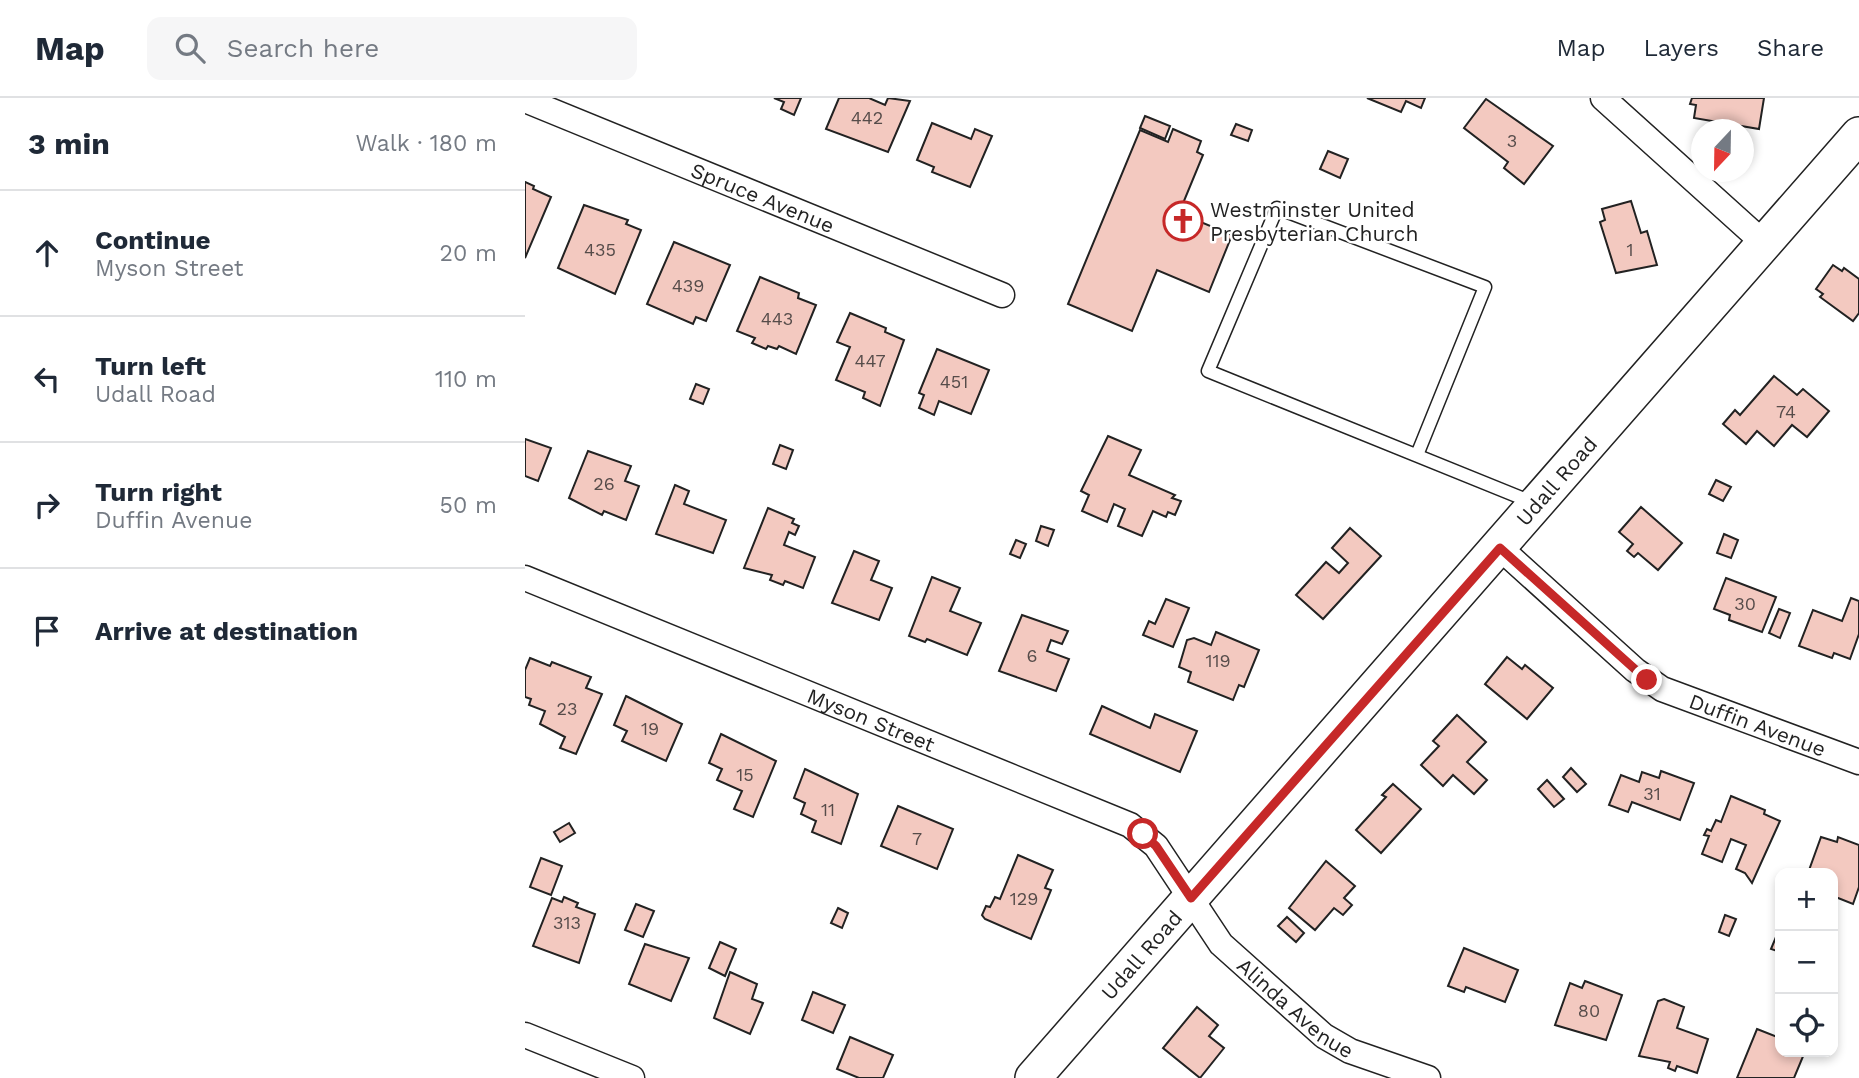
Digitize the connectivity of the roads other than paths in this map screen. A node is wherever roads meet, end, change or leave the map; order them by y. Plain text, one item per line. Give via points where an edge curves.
1 (1603, 98) edge
2 (525, 100) edge
3 (562, 106) edge
4 (1856, 145) edge
5 (1766, 245) junction
6 (1002, 295) dead end
7 (1417, 455) junction
8 (1538, 505) junction
9 (1500, 548) junction
10 (525, 578) edge
11 (1859, 762) edge
12 (1191, 898) junction
13 (525, 1035) edge
14 (632, 1078) edge
15 (1033, 1078) edge
16 (1428, 1078) edge

1 - 5 street
2 - 3 street, Spruce Avenue
3 - 6 street, Spruce Avenue
4 - 5 main road, Udall Road
5 - 8 main road, Udall Road
7 - 7 lane via 1208,371 1276,208 1485,287
7 - 8 lane
8 - 9 main road, Udall Road
9 - 11 street, Duffin Avenue via 1662,689
9 - 12 main road, Udall Road
10 - 12 street, Myson Street via 1115,818 1156,846
12 - 15 main road, Udall Road
12 - 16 street, Alinda Avenue via 1221,944 1324,1035 1350,1051
13 - 14 street

